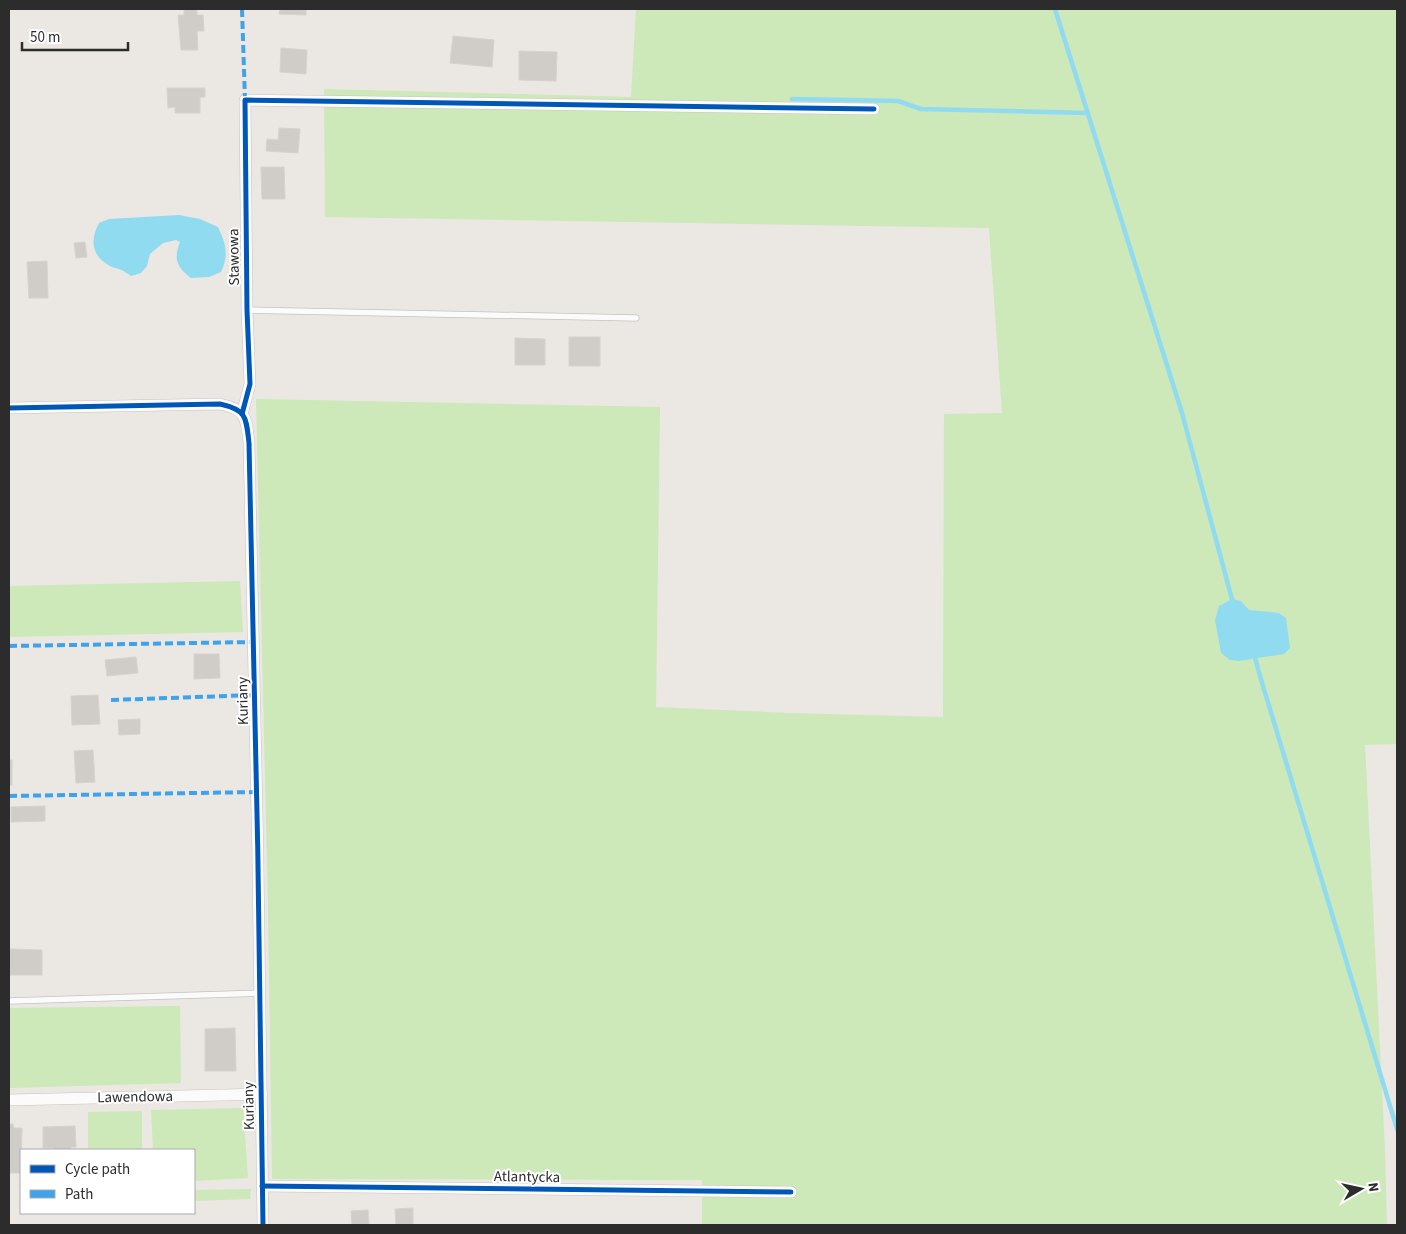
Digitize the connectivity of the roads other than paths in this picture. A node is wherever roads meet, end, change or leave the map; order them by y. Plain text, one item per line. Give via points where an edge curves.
1 (874, 109) dead end
2 (247, 310) junction
3 (636, 318) dead end
4 (9, 408) edge
5 (242, 414) junction
6 (261, 993) junction
7 (9, 1001) edge
8 (262, 1094) junction
9 (9, 1100) edge
10 (262, 1186) junction
11 (791, 1192) dead end
12 (263, 1225) edge

1 - 2 street, Stawowa via 244,100
2 - 3 lane
2 - 5 street, Stawowa via 250,384
4 - 5 street via 220,404
5 - 6 street, Kuriany via 249,443
6 - 7 lane
6 - 8 street, Kuriany
8 - 9 street, Lawendowa
8 - 10 street, Kuriany
10 - 11 street, Atlantycka
10 - 12 street, Kuriany

